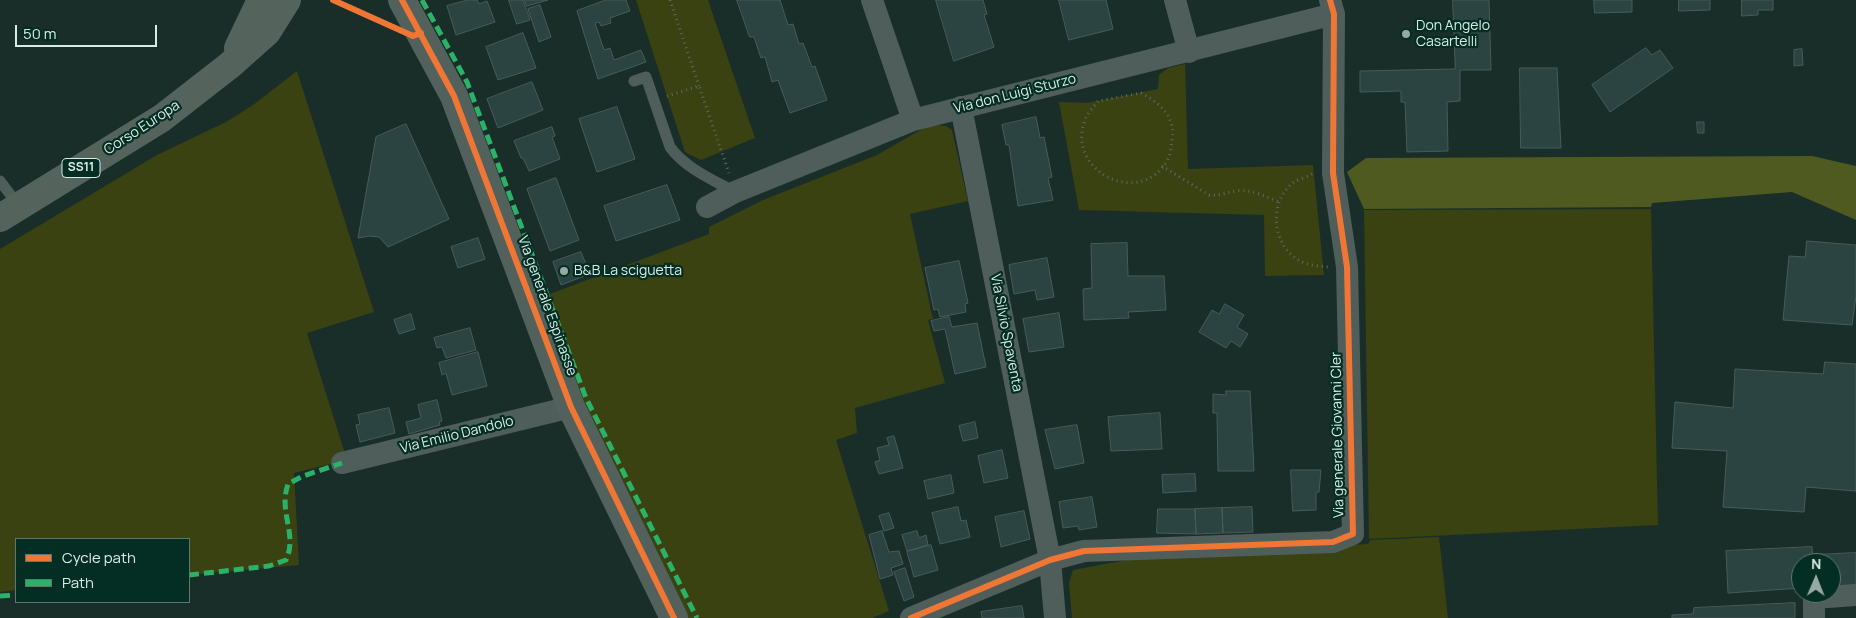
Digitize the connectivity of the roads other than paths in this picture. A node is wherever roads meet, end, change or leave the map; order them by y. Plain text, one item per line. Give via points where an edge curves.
1 (262, 0) edge
2 (287, 0) edge
3 (402, 0) edge
4 (872, 0) edge
5 (1175, 0) edge
6 (1332, 7) edge
7 (1189, 52) junction
8 (230, 65) junction
9 (634, 81) dead end
10 (961, 107) junction
11 (913, 120) junction
12 (0, 180) edge
13 (735, 192) junction
14 (707, 207) dead end
15 (10, 212) edge
16 (571, 407) junction
17 (342, 463) dead end
18 (1050, 560) junction
19 (1856, 595) edge
20 (1814, 608) edge
21 (674, 618) edge
22 (911, 618) edge
23 (1055, 618) edge

1 - 8 main road, Corso Europa
2 - 8 main road, Corso Europa via 267,32
3 - 16 street, Via generale Espinasse via 454,96
4 - 11 street
5 - 7 street
6 - 7 street, Via don Luigi Sturzo
6 - 18 street, Via generale Giovanni Cler via 1333,173 1347,266 1353,534 1333,542 1084,552
7 - 10 street, Via don Luigi Sturzo
8 - 15 main road, Corso Europa / SS11 via 162,118
9 - 13 lane via 646,77 675,154
10 - 11 street, Via don Luigi Sturzo
10 - 18 street, Via Silvio Spaventa
11 - 13 street, Via don Luigi Sturzo
12 - 15 lane
13 - 14 street, Via don Luigi Sturzo
16 - 17 street, Via Emilio Dandolo
16 - 21 street, Via generale Espinasse
18 - 22 street, Via generale Giovanni Cler
18 - 23 street, Via Silvio Spaventa
19 - 20 street

